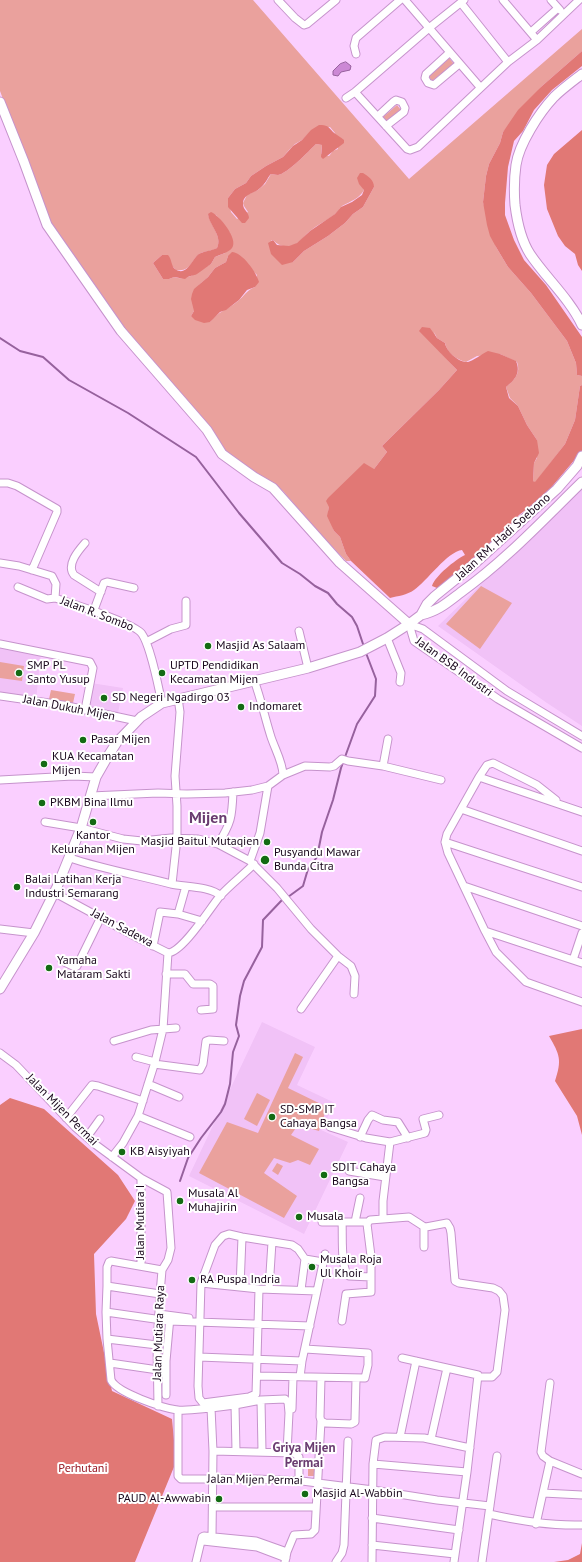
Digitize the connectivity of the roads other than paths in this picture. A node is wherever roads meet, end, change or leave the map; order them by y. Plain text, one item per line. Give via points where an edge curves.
1 (336, 0) edge
2 (400, 0) edge
3 (405, 0) edge
4 (503, 0) edge
5 (551, 0) edge
6 (579, 0) edge
7 (281, 1) edge
8 (463, 1) edge
9 (558, 8) junction
10 (564, 15) junction
11 (429, 28) junction
12 (531, 32) junction
13 (537, 40) junction
14 (449, 53) junction
15 (356, 54) dead end
16 (508, 62) junction
17 (460, 64) junction
18 (582, 74) edge
19 (480, 87) junction
20 (355, 92) junction
21 (346, 98) dead end
22 (0, 102) edge
23 (378, 116) junction
24 (386, 126) junction
25 (581, 322) edge
26 (582, 456) edge
27 (0, 482) edge
28 (582, 482) edge
29 (85, 542) dead end
30 (0, 563) edge
31 (32, 570) junction
32 (18, 587) dead end
33 (134, 588) dead end
34 (101, 592) junction
35 (55, 598) junction
36 (186, 601) dead end
37 (94, 610) junction
38 (421, 615) junction
39 (409, 624) junction
40 (299, 631) dead end
41 (387, 638) junction
42 (146, 642) junction
43 (0, 644) edge
44 (308, 668) junction
45 (254, 680) junction
46 (400, 682) dead end
47 (0, 696) edge
48 (178, 698) junction
49 (162, 702) junction
50 (85, 710) junction
51 (137, 721) junction
52 (582, 736) edge
53 (388, 739) dead end
54 (582, 748) edge
55 (384, 766) junction
56 (283, 775) junction
57 (96, 777) junction
58 (479, 777) junction
59 (0, 780) edge
60 (440, 780) dead end
61 (268, 786) junction
62 (233, 792) junction
63 (176, 793) junction
64 (91, 796) junction
65 (559, 803) junction
66 (462, 809) junction
67 (582, 812) edge
68 (46, 822) dead end
69 (81, 828) junction
70 (177, 838) junction
71 (445, 842) junction
72 (218, 844) junction
73 (582, 851) edge
74 (70, 858) junction
75 (252, 863) junction
76 (172, 884) junction
77 (186, 886) junction
78 (464, 886) junction
79 (582, 887) edge
80 (55, 893) junction
81 (221, 896) junction
82 (178, 914) junction
83 (101, 918) junction
84 (202, 921) junction
85 (582, 926) edge
86 (0, 929) edge
87 (485, 931) junction
88 (34, 933) junction
89 (582, 933) edge
90 (153, 946) junction
91 (168, 953) junction
92 (338, 956) junction
93 (62, 960) dead end
94 (573, 960) junction
95 (582, 963) edge
96 (166, 974) junction
97 (2, 984) edge
98 (354, 994) dead end
99 (582, 1002) edge
100 (301, 1009) dead end
101 (201, 1010) dead end
102 (176, 1028) dead end
103 (163, 1029) junction
104 (114, 1041) dead end
105 (224, 1041) dead end
106 (0, 1053) edge
107 (136, 1057) dead end
108 (155, 1063) junction
109 (148, 1084) junction
110 (179, 1097) dead end
111 (143, 1101) junction
112 (439, 1115) dead end
113 (138, 1116) junction
114 (66, 1118) junction
115 (100, 1119) dead end
116 (330, 1127) dead end
117 (87, 1137) junction
118 (190, 1137) dead end
119 (360, 1137) junction
120 (408, 1138) junction
121 (390, 1142) junction
122 (112, 1157) junction
123 (349, 1171) dead end
124 (385, 1177) junction
125 (141, 1178) junction
126 (166, 1191) joint
127 (360, 1198) dead end
128 (383, 1220) junction
129 (322, 1222) dead end
130 (342, 1222) junction
131 (354, 1222) junction
132 (368, 1222) junction
133 (424, 1227) junction
134 (242, 1237) junction
135 (272, 1242) junction
136 (424, 1247) dead end
137 (325, 1254) dead end
138 (305, 1259) junction
139 (323, 1262) junction
140 (141, 1265) junction
141 (162, 1270) junction
142 (371, 1277) junction
143 (201, 1283) junction
144 (107, 1286) junction
145 (240, 1287) junction
146 (259, 1289) junction
147 (269, 1289) junction
148 (301, 1290) junction
149 (317, 1291) junction
150 (160, 1294) junction
151 (106, 1312) junction
152 (158, 1317) junction
153 (169, 1318) junction
154 (200, 1321) junction
155 (342, 1321) dead end
156 (258, 1323) junction
157 (310, 1324) junction
158 (107, 1338) junction
159 (157, 1345) junction
160 (305, 1350) junction
161 (199, 1357) junction
162 (402, 1358) dead end
163 (257, 1360) junction
164 (302, 1361) junction
165 (416, 1361) junction
166 (110, 1363) junction
167 (447, 1368) junction
168 (158, 1370) junction
169 (258, 1376) junction
170 (297, 1377) junction
171 (478, 1377) junction
172 (320, 1378) junction
173 (356, 1379) junction
174 (550, 1383) dead end
175 (166, 1395) dead end
176 (261, 1400) junction
177 (235, 1405) junction
178 (158, 1406) junction
179 (211, 1408) junction
180 (178, 1410) junction
181 (321, 1421) junction
182 (292, 1424) dead end
183 (400, 1437) junction
184 (431, 1439) junction
185 (348, 1441) dead end
186 (470, 1448) junction
187 (213, 1451) junction
188 (236, 1451) junction
189 (262, 1451) junction
190 (287, 1452) junction
191 (497, 1456) dead end
192 (550, 1461) junction
193 (374, 1464) junction
194 (467, 1472) junction
195 (582, 1474) edge
196 (212, 1479) junction
197 (299, 1480) junction
198 (317, 1482) junction
199 (346, 1486) junction
200 (373, 1490) junction
201 (543, 1493) junction
202 (582, 1495) edge
203 (463, 1503) junction
204 (490, 1506) junction
205 (213, 1507) junction
206 (316, 1507) junction
207 (489, 1514) junction
208 (372, 1518) junction
209 (536, 1524) junction
210 (582, 1525) edge
211 (459, 1530) junction
212 (212, 1537) junction
213 (201, 1540) junction
214 (372, 1545) junction
215 (286, 1557) edge
216 (455, 1558) edge
217 (196, 1562) edge
218 (336, 1562) edge
219 (372, 1562) edge
220 (482, 1562) edge

1 - 7 street via 304,25
2 - 15 street via 356,38
3 - 11 street
4 - 12 street
5 - 9 street
6 - 10 street
8 - 11 street
8 - 16 street
9 - 10 street
9 - 12 street
10 - 13 street
11 - 14 street
11 - 20 street
12 - 13 street
13 - 16 street
14 - 17 street
14 - 17 street via 426,74 428,83 434,85
16 - 19 street
17 - 19 street
18 - 25 main road via 554,97 536,120 524,141 516,164 514,187 520,230 529,253
19 - 24 street via 413,149 407,149
20 - 21 street
20 - 23 street
22 - 39 main road via 47,225 121,331 206,430 222,454 273,488 340,563
23 - 24 street
23 - 24 street via 396,100 402,102 404,112
26 - 38 main road, Jalan RM. Hadi Soebono via 577,466 557,489 435,596
27 - 31 street via 17,486 57,509
28 - 38 main road, Jalan RM. Hadi Soebono via 484,575 434,612
29 - 34 street via 76,554 71,569 74,575
30 - 31 street, Jalan R. Sombo
31 - 35 street, Jalan R. Sombo via 52,576 56,584
32 - 35 street via 47,599
33 - 34 street via 107,582 104,583
34 - 37 street
35 - 37 street, Jalan R. Sombo
36 - 42 street via 186,625 171,629
37 - 42 street, Jalan R. Sombo via 140,631
38 - 39 main road, Jalan RM. Hadi Soebono
39 - 41 main road, Jalan RM. Hadi Soebono
39 - 52 street, Jalan BSB Industri via 423,629 507,691
39 - 54 street, Jalan BSB Industri via 414,641 498,699
40 - 44 street
41 - 44 main road, Jalan RM. Hadi Soebono via 360,652
41 - 46 street via 401,673
42 - 49 street, Jalan R. Sombo
43 - 50 street via 90,662 93,668
44 - 45 main road, Jalan RM. Hadi Soebono
45 - 48 main road, Jalan RM. Hadi Soebono
45 - 56 street
47 - 50 street, Jalan Dukuh Mijen
48 - 49 main road, Jalan RM. Hadi Soebono
48 - 63 street via 180,712
49 - 51 main road, Jalan RM. Hadi Soebono
50 - 51 street, Jalan Dukuh Mijen
51 - 57 main road, Jalan RM. Hadi Soebono via 117,742
53 - 55 street
55 - 56 street via 345,760 334,766 305,766
55 - 60 street
56 - 61 street
57 - 59 street
57 - 64 main road, Jalan RM. Hadi Soebono
58 - 65 street
58 - 65 street via 487,764 493,763 537,785
58 - 66 street
61 - 62 street
61 - 75 street
62 - 63 street
62 - 72 street via 232,814 227,830
63 - 64 street
63 - 70 street
64 - 69 main road, Jalan RM. Hadi Soebono
65 - 67 street
66 - 71 street
66 - 73 street
68 - 69 street
69 - 70 street via 122,839 142,841
69 - 74 main road, Jalan RM. Hadi Soebono
70 - 72 street via 198,839
70 - 76 street
71 - 78 street
71 - 79 street
72 - 75 street
74 - 76 street via 101,868
74 - 80 main road, Jalan RM. Hadi Soebono
75 - 81 street
75 - 92 street via 277,888 311,930
76 - 77 street
77 - 81 street
77 - 82 street
78 - 85 street
78 - 87 street
80 - 83 street, Jalan Sadewa
80 - 88 main road, Jalan RM. Hadi Soebono
81 - 84 street
82 - 84 street
82 - 90 street via 160,912
83 - 90 street, Jalan Sadewa
83 - 93 street via 77,966
84 - 91 street via 186,940
86 - 88 street
87 - 94 street
87 - 99 street via 496,952 526,982
88 - 97 main road, Jalan RM. Hadi Soebono
89 - 94 street
90 - 91 street, Jalan Sadewa
91 - 96 street
92 - 98 street via 354,971
92 - 100 street
94 - 95 street
96 - 101 street via 185,974 193,984 213,986 213,1010
96 - 103 street
102 - 103 street
103 - 104 street
103 - 108 street
105 - 108 street via 206,1041 200,1070
106 - 114 street, Jalan Mijen Permai via 21,1069
107 - 108 street
108 - 109 street
109 - 110 street
109 - 111 street
111 - 113 street
111 - 114 street via 92,1085
112 - 120 street via 423,1120 425,1133
113 - 118 street
113 - 122 street
114 - 117 street, Jalan Mijen Permai
115 - 117 street
116 - 119 street
117 - 122 street, Jalan Mijen Permai
119 - 120 street via 372,1115 398,1122
119 - 121 street
120 - 121 street
121 - 124 street
122 - 125 street, Jalan Mijen Permai
123 - 124 street
124 - 128 street
125 - 126 street, Jalan Mijen Permai
125 - 140 street, Jalan Mutiara I
126 - 141 street, Jalan Mutiara Raya via 171,1248
127 - 131 street
128 - 132 street
128 - 133 street via 409,1217
129 - 130 street
130 - 131 street
130 - 142 street via 346,1273 351,1277
131 - 132 street
132 - 142 street
133 - 136 street
133 - 171 street via 443,1223 449,1225 453,1274 456,1282 493,1288 503,1296 505,1310 497,1372 490,1378
134 - 135 street
134 - 143 street via 229,1234 223,1236
134 - 145 street
135 - 138 street via 296,1246
135 - 147 street
137 - 139 street
138 - 139 street
138 - 148 street
139 - 149 street
140 - 141 street
140 - 144 street via 110,1261 107,1268
141 - 150 street, Jalan Mutiara Raya
142 - 155 street via 371,1292 346,1294
143 - 145 street
143 - 154 street
144 - 150 street
144 - 151 street
145 - 146 street
146 - 147 street
146 - 156 street
147 - 148 street
148 - 149 street
149 - 157 street
150 - 152 street, Jalan Mutiara Raya
151 - 152 street
151 - 158 street
152 - 153 street
152 - 159 street, Jalan Mutiara Raya
153 - 154 street
153 - 175 street
154 - 156 street
154 - 161 street
156 - 157 street
156 - 163 street
157 - 160 street
158 - 159 street
158 - 166 street
159 - 168 street, Jalan Mutiara Raya
160 - 164 street
160 - 173 street via 368,1353 365,1378
161 - 163 street
161 - 169 street via 199,1398 203,1403 255,1395
162 - 165 street
163 - 164 street
163 - 169 street
164 - 170 street
165 - 167 street
165 - 183 street
166 - 168 street
166 - 178 street via 111,1380 115,1385
167 - 171 street via 476,1374
167 - 184 street
168 - 178 street, Jalan Mutiara Raya
169 - 170 street
170 - 172 street
170 - 182 street
171 - 186 street
172 - 173 street
172 - 181 street
173 - 181 street via 354,1422 351,1424
174 - 192 street via 541,1452
176 - 177 street
176 - 189 street
176 - 190 street via 288,1402
177 - 179 street
177 - 188 street
178 - 180 street
179 - 180 street
179 - 187 street
180 - 196 street, Jalan Mijen Permai via 179,1477 186,1480
181 - 198 street
183 - 184 street
183 - 193 street via 376,1440
184 - 186 street
185 - 199 street
186 - 194 street
187 - 188 street
187 - 196 street
188 - 189 street
189 - 190 street
190 - 197 street via 299,1457
191 - 204 street
192 - 195 street
192 - 201 street
193 - 194 street
193 - 200 street
194 - 203 street
196 - 197 street, Jalan Mijen Permai
196 - 205 street
197 - 198 street, Jalan Mijen Permai
198 - 199 street, Jalan Mijen Permai
198 - 206 street
199 - 200 street, Jalan Mijen Permai
199 - 218 street via 343,1550
200 - 203 street, Jalan Mijen Permai
200 - 208 street
201 - 202 street
201 - 209 street
203 - 204 street, Jalan Mijen Permai
203 - 211 street
204 - 207 street
205 - 206 street
205 - 212 street
206 - 215 street via 314,1532 296,1534
207 - 209 street
207 - 220 street
208 - 211 street
208 - 214 street
209 - 210 street
211 - 216 street
212 - 213 street via 203,1536
212 - 215 street via 256,1541
213 - 215 street via 257,1547
213 - 217 street
214 - 216 street
214 - 219 street

